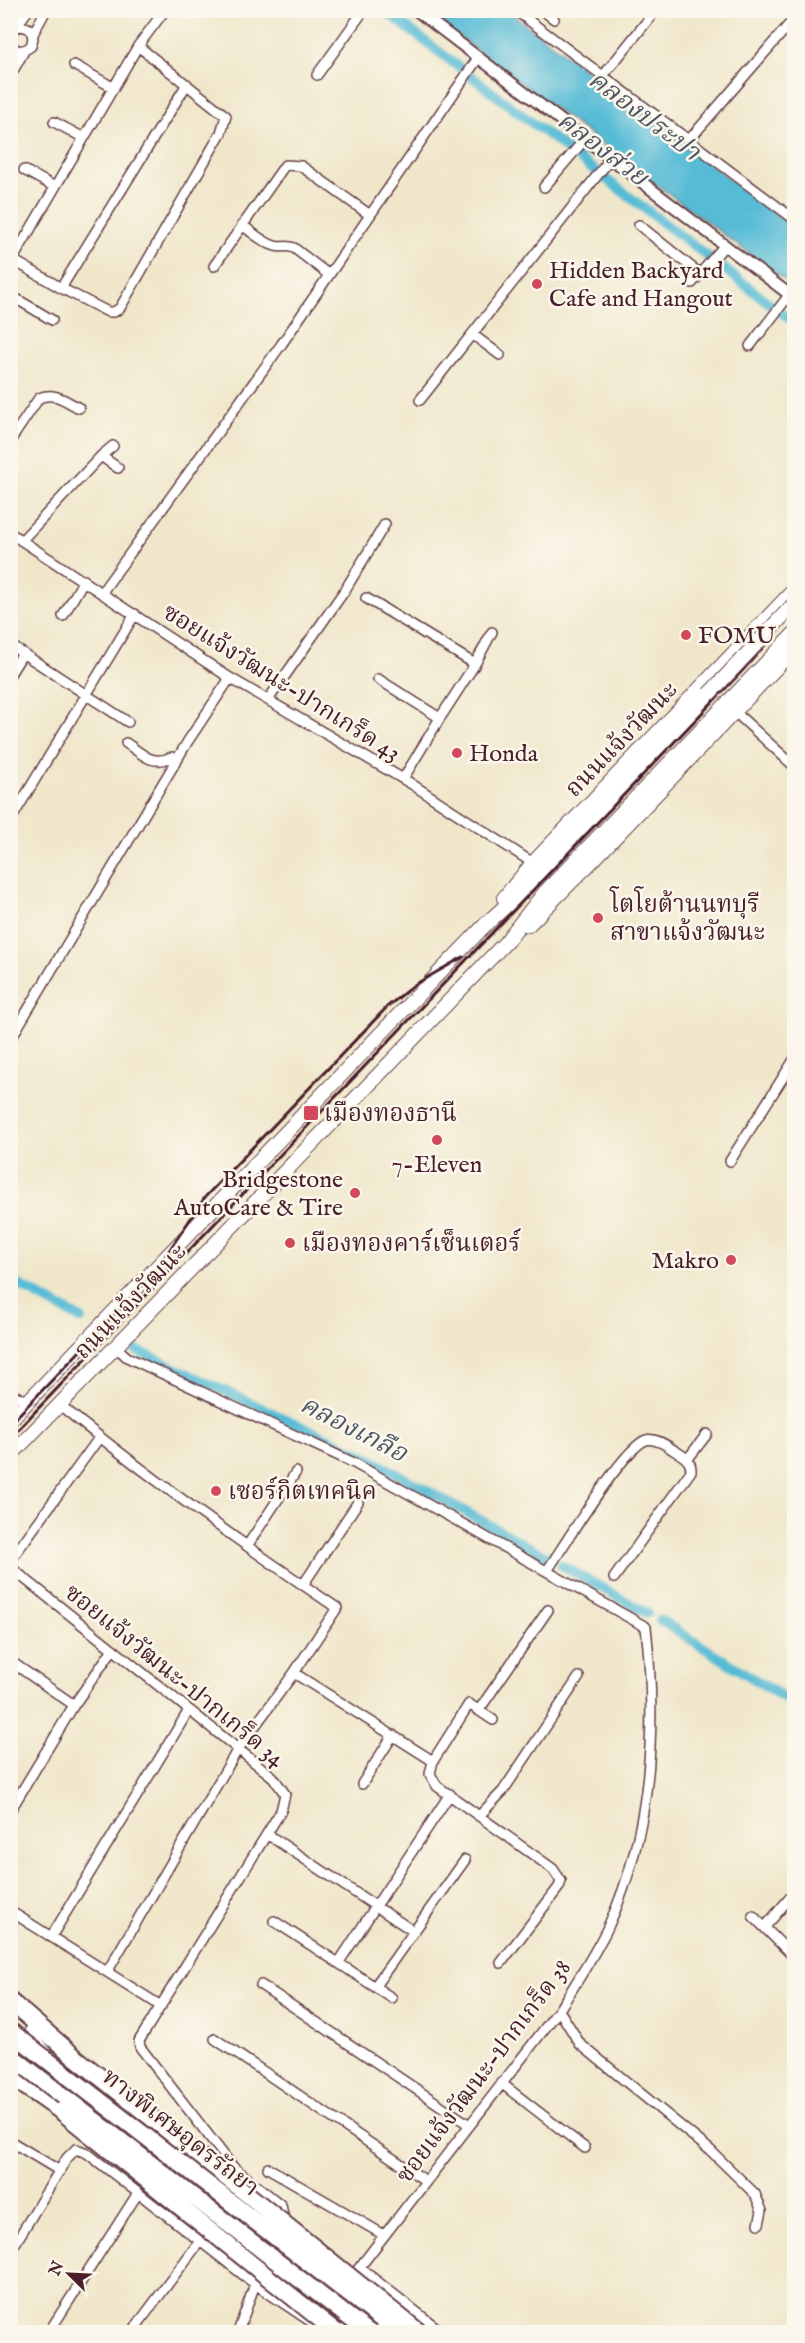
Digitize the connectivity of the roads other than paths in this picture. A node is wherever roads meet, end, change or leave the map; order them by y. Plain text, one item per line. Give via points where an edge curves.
1 (28, 10) edge
2 (46, 10) edge
3 (165, 10) edge
4 (364, 10) edge
5 (416, 10) edge
6 (515, 10) edge
7 (542, 10) edge
8 (656, 10) edge
9 (554, 19) dead end
10 (795, 19) edge
11 (13, 30) edge
12 (33, 34) junction
13 (10, 45) edge
14 (138, 46) junction
15 (24, 51) junction
16 (476, 62) junction
17 (74, 65) dead end
18 (317, 75) dead end
19 (10, 76) edge
20 (603, 76) junction
21 (187, 84) junction
22 (114, 88) junction
23 (54, 122) dead end
24 (84, 138) junction
25 (689, 140) junction
26 (582, 143) junction
27 (608, 162) junction
28 (24, 170) dead end
29 (56, 187) junction
30 (544, 187) dead end
31 (370, 215) junction
32 (795, 219) edge
33 (242, 225) junction
34 (639, 225) dead end
35 (723, 249) junction
36 (12, 262) edge
37 (214, 266) dead end
38 (704, 270) junction
39 (330, 275) junction
40 (692, 283) dead end
41 (61, 288) junction
42 (10, 296) edge
43 (790, 298) edge
44 (52, 320) dead end
45 (472, 334) junction
46 (750, 346) dead end
47 (500, 355) dead end
48 (420, 400) dead end
49 (78, 408) dead end
50 (10, 441) edge
51 (113, 446) dead end
52 (101, 456) junction
53 (118, 468) dead end
54 (385, 524) dead end
55 (10, 533) edge
56 (22, 540) junction
57 (84, 580) junction
58 (795, 590) edge
59 (102, 592) junction
60 (366, 598) dead end
61 (795, 604) edge
62 (773, 613) junction
63 (135, 614) junction
64 (795, 614) edge
65 (63, 616) dead end
66 (492, 632) dead end
67 (795, 634) edge
68 (10, 645) edge
69 (795, 649) edge
70 (23, 653) junction
71 (475, 664) junction
72 (10, 674) edge
73 (230, 678) junction
74 (378, 679) dead end
75 (86, 695) junction
76 (268, 700) junction
77 (729, 709) junction
78 (440, 718) junction
79 (128, 722) dead end
80 (126, 743) dead end
81 (178, 759) junction
82 (795, 766) edge
83 (403, 779) junction
84 (12, 815) edge
85 (533, 863) junction
86 (486, 924) junction
87 (10, 1040) edge
88 (795, 1060) edge
89 (730, 1161) dead end
90 (117, 1348) junction
91 (10, 1393) edge
92 (28, 1402) junction
93 (60, 1405) junction
94 (10, 1420) edge
95 (707, 1434) dead end
96 (99, 1438) junction
97 (10, 1456) edge
98 (687, 1460) junction
99 (296, 1472) dead end
100 (358, 1502) dead end
101 (246, 1546) junction
102 (10, 1561) edge
103 (10, 1567) edge
104 (547, 1572) junction
105 (614, 1578) dead end
106 (303, 1585) junction
107 (548, 1610) dead end
108 (113, 1649) junction
109 (10, 1661) edge
110 (294, 1673) junction
111 (579, 1677) dead end
112 (74, 1705) junction
113 (189, 1710) junction
114 (479, 1710) junction
115 (493, 1720) dead end
116 (393, 1736) junction
117 (238, 1749) junction
118 (433, 1761) junction
119 (362, 1784) dead end
120 (450, 1794) junction
121 (10, 1811) edge
122 (480, 1815) junction
123 (267, 1834) junction
124 (465, 1860) dead end
125 (795, 1893) edge
126 (376, 1906) junction
127 (10, 1911) edge
128 (753, 1916) dead end
129 (274, 1921) dead end
130 (765, 1927) junction
131 (413, 1932) junction
132 (51, 1937) junction
133 (795, 1957) edge
134 (339, 1962) junction
135 (501, 1963) dead end
136 (107, 1972) junction
137 (261, 1985) dead end
138 (375, 1986) junction
139 (392, 1998) dead end
140 (16, 2006) edge
141 (161, 2006) junction
142 (559, 2010) junction
143 (30, 2030) junction
144 (10, 2031) edge
145 (215, 2039) dead end
146 (10, 2053) edge
147 (10, 2062) edge
148 (10, 2076) edge
149 (501, 2084) junction
150 (468, 2124) junction
151 (10, 2141) edge
152 (585, 2148) dead end
153 (268, 2168) dead end
154 (60, 2171) junction
155 (426, 2181) junction
156 (138, 2193) junction
157 (759, 2224) dead end
158 (276, 2225) junction
159 (384, 2235) junction
160 (200, 2241) junction
161 (260, 2244) junction
162 (10, 2252) edge
163 (360, 2268) junction
164 (238, 2270) junction
165 (314, 2280) junction
166 (255, 2284) junction
167 (333, 2299) junction
168 (322, 2313) junction
169 (49, 2332) edge
170 (132, 2332) edge
171 (238, 2332) edge
172 (336, 2332) edge
173 (347, 2332) edge
174 (368, 2332) edge
175 (377, 2332) edge
176 (398, 2332) edge
177 (418, 2332) edge
178 (442, 2332) edge

1 - 11 street
2 - 12 street
3 - 14 street
4 - 18 street
5 - 16 street
6 - 20 street
7 - 9 street
8 - 20 street
10 - 25 street
11 - 12 street via 27,27
12 - 15 street via 33,42
13 - 15 street
14 - 21 street
14 - 22 street
15 - 19 street
16 - 26 street
16 - 31 street
17 - 22 street
20 - 25 street
21 - 41 street
21 - 41 street via 221,110 226,122 120,308 108,312
22 - 24 street
23 - 24 street
24 - 29 street
25 - 32 street
26 - 27 street
26 - 30 street
27 - 35 street
27 - 45 street
28 - 29 street
29 - 36 street
31 - 33 street via 293,164 282,168
31 - 39 street
33 - 37 street
33 - 39 street via 270,244 294,248
34 - 38 street
35 - 38 street
35 - 43 street
36 - 41 street
38 - 40 street
39 - 59 street
42 - 44 street
43 - 46 street
45 - 47 street
45 - 48 street
49 - 50 street via 45,395
51 - 52 street
52 - 53 street
52 - 56 street
54 - 76 street via 345,590
55 - 56 street, ซอยแจ้งวัฒนะ-ปากเกร็ด 43
56 - 57 street, ซอยแจ้งวัฒนะ-ปากเกร็ด 43
57 - 59 street, ซอยแจ้งวัฒนะ-ปากเกร็ด 43
57 - 65 street
58 - 62 main road, ถนนแจ้งวัฒนะ
59 - 63 street, ซอยแจ้งวัฒนะ-ปากเกร็ด 43
60 - 71 street
61 - 86 main road, ถนนแจ้งวัฒนะ, bridge via 533,881
62 - 64 main road via 783,609
62 - 85 main road, ถนนแจ้งวัฒนะ
63 - 73 street, ซอยแจ้งวัฒนะ-ปากเกร็ด 43
63 - 75 street
66 - 71 street
67 - 77 main road, ถนนแจ้งวัฒนะ
68 - 70 street
69 - 77 main road, ถนนแจ้งวัฒนะ
70 - 72 street
70 - 75 street
71 - 78 street
73 - 76 street, ซอยแจ้งวัฒนะ-ปากเกร็ด 43
73 - 81 street
74 - 78 street
75 - 79 street
75 - 84 street
76 - 83 street, ซอยแจ้งวัฒนะ-ปากเกร็ด 43
77 - 82 street
77 - 90 main road, ถนนแจ้งวัฒนะ via 545,892 505,943
78 - 83 street
80 - 81 street via 154,761
81 - 87 street
83 - 85 street, ซอยแจ้งวัฒนะ-ปากเกร็ด 43
85 - 86 main road, ถนนแจ้งวัฒนะ
86 - 92 main road, ถนนแจ้งวัฒนะ
88 - 89 street
90 - 93 main road, ถนนแจ้งวัฒนะ
90 - 104 street, ซอยแจ้งวัฒนะ-ปากเกร็ด 38 via 127,1357 354,1463
91 - 92 street
92 - 94 main road, ถนนแจ้งวัฒนะ
93 - 96 street
93 - 97 main road, ถนนแจ้งวัฒนะ
95 - 98 street
96 - 101 street
96 - 102 street
98 - 104 street via 652,1439 638,1445 595,1498
98 - 105 street via 691,1471
99 - 101 street
100 - 106 street
101 - 106 street
103 - 108 street, ซอยแจ้งวัฒนะ-ปากเกร็ด 34
104 - 142 street, ซอยแจ้งวัฒนะ-ปากเกร็ด 38 via 646,1627 651,1680 647,1782 628,1874 608,1926
106 - 110 street via 337,1608
107 - 114 street
108 - 112 street
108 - 113 street, ซอยแจ้งวัฒนะ-ปากเกร็ด 34
109 - 112 street
110 - 116 street
110 - 117 street
111 - 122 street via 502,1791
112 - 121 street
113 - 117 street, ซอยแจ้งวัฒนะ-ปากเกร็ด 34
113 - 132 street
114 - 115 street
114 - 118 street via 469,1704
116 - 118 street
116 - 119 street
117 - 123 street, ซอยแจ้งวัฒนะ-ปากเกร็ด 34 via 273,1777 285,1794 281,1811
117 - 136 street
118 - 120 street via 430,1774 437,1786
120 - 122 street
120 - 126 street
122 - 135 street via 553,1869 561,1881
123 - 126 street
123 - 141 street, ซอยแจ้งวัฒนะ-ปากเกร็ด 34
124 - 131 street
125 - 130 street
126 - 131 street
126 - 134 street
127 - 132 street
128 - 130 street
129 - 134 street
130 - 133 street
131 - 138 street
132 - 136 street
134 - 138 street
136 - 141 street
137 - 150 street
138 - 139 street
140 - 143 street via 29,2022
140 - 177 highway, bridge
141 - 158 street, ซอยแจ้งวัฒนะ-ปากเกร็ด 34 via 139,2041 140,2047 233,2167 281,2205 283,2215
142 - 149 street, ซอยแจ้งวัฒนะ-ปากเกร็ด 38
142 - 157 street via 580,2044 710,2151 755,2194 762,2211
143 - 146 street via 28,2038
143 - 158 street via 43,2049
144 - 165 highway, ทางพิเศษอุดรรัถยา, bridge
145 - 155 street
146 - 165 highway, ทางพิเศษอุดรรัถยา, bridge
147 - 161 street via 63,2099 109,2124 229,2215
148 - 172 highway, bridge via 61,2111
149 - 150 street, ซอยแจ้งวัฒนะ-ปากเกร็ด 38
149 - 152 street
150 - 155 street, ซอยแจ้งวัฒนะ-ปากเกร็ด 38
151 - 154 street
153 - 159 street
154 - 156 street via 76,2149 87,2153
154 - 162 street
155 - 159 street, ซอยแจ้งวัฒนะ-ปากเกร็ด 38
156 - 160 street
156 - 169 street
158 - 161 street
158 - 165 street via 306,2262
159 - 163 street, ซอยแจ้งวัฒนะ-ปากเกร็ด 38
160 - 164 street
160 - 170 street
161 - 164 street
161 - 165 street
163 - 167 street, ซอยแจ้งวัฒนะ-ปากเกร็ด 38
163 - 178 street
164 - 166 street
165 - 167 street
165 - 174 highway, bridge
165 - 176 highway, bridge
166 - 168 street via 313,2323
166 - 171 street
167 - 168 street, ซอยแจ้งวัฒนะ-ปากเกร็ด 38
167 - 175 street
168 - 173 street

